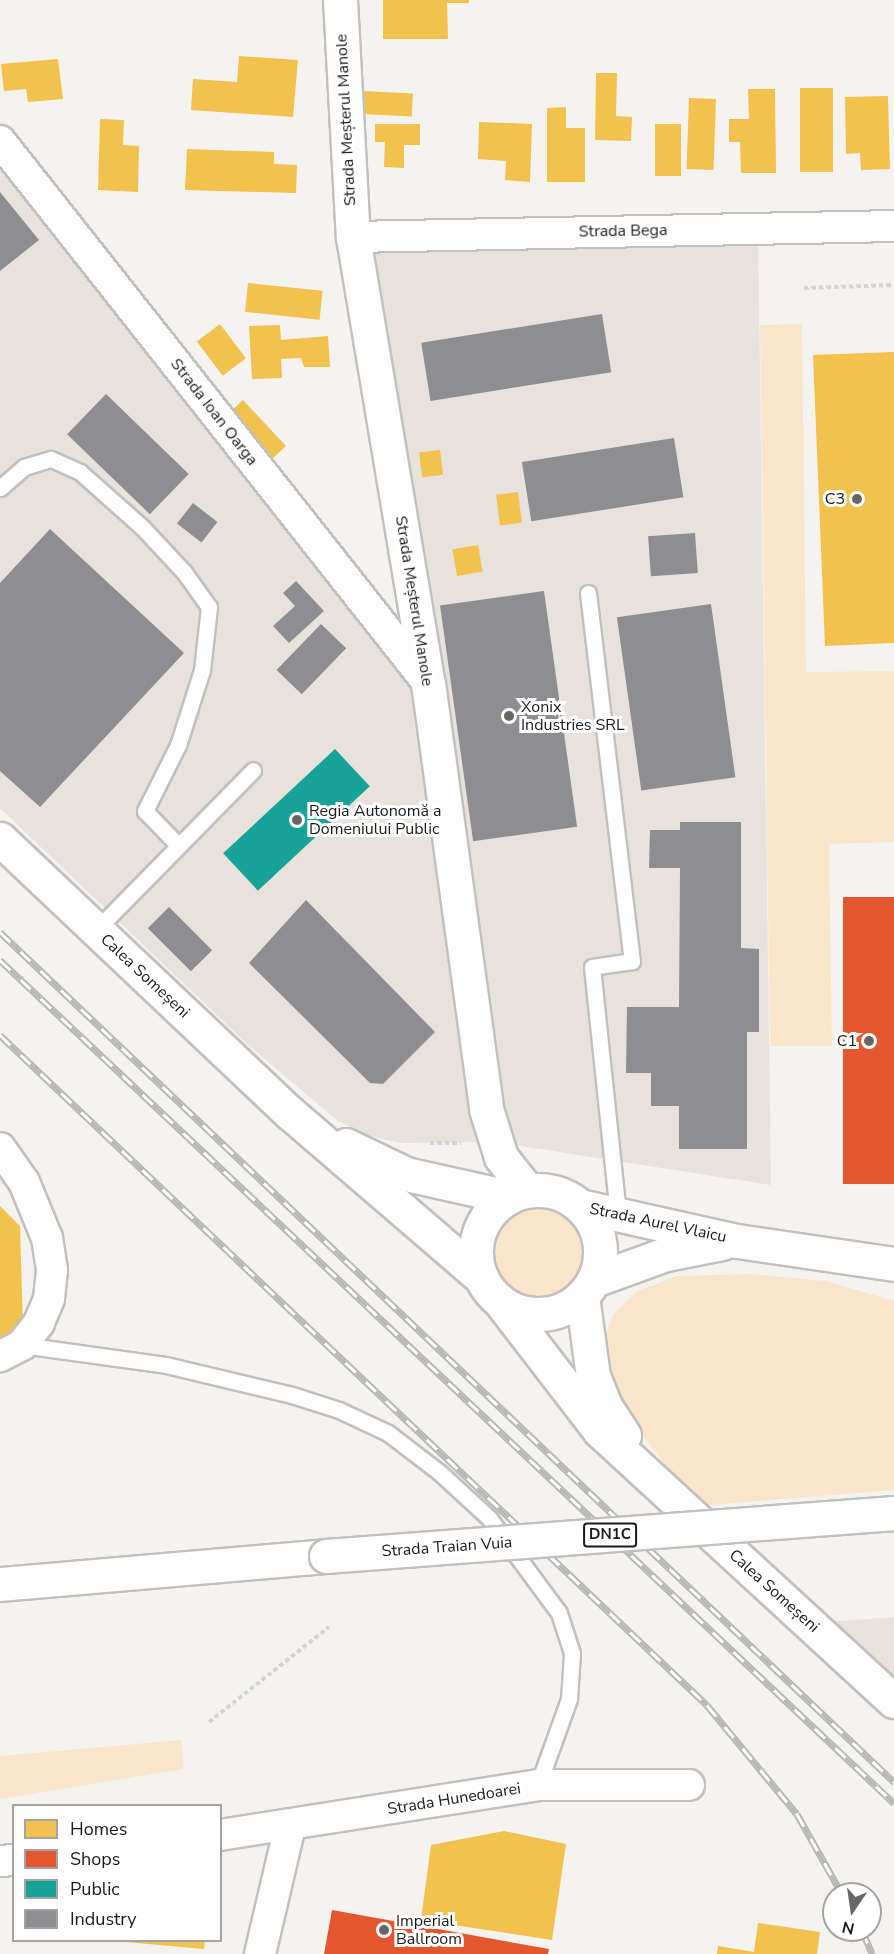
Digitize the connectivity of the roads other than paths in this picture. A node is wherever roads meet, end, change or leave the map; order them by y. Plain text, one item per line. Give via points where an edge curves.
1 (340, 0) edge
2 (0, 141) edge
3 (894, 226) edge
4 (353, 237) junction
5 (0, 488) edge
6 (588, 593) dead end
7 (428, 683) junction
8 (253, 770) dead end
9 (0, 839) edge
10 (178, 845) junction
11 (96, 930) junction
12 (290, 1113) junction
13 (0, 1148) edge
14 (518, 1194) junction
15 (580, 1206) junction
16 (618, 1214) junction
17 (737, 1240) junction
18 (894, 1264) edge
19 (588, 1288) junction
20 (490, 1289) junction
21 (11, 1351) edge
22 (654, 1483) junction
23 (894, 1513) edge
24 (0, 1584) edge
25 (894, 1701) edge
26 (538, 1785) junction
27 (689, 1785) dead end
28 (290, 1826) junction
29 (222, 1835) edge
30 (260, 1954) edge

1 - 4 main road, Strada Meșterul Manole
2 - 7 street, Strada Ioan Oarga
3 - 4 street, Strada Bega
4 - 7 main road, Strada Meșterul Manole
5 - 10 lane via 24,467 51,459 80,471 142,527 184,572 209,608 202,670 178,745 145,811
6 - 16 lane via 632,961 592,967
7 - 14 main road, Strada Meșterul Manole via 486,1109
8 - 10 lane
9 - 11 main road, Calea Someșeni
10 - 11 lane
11 - 12 main road, Calea Someșeni
12 - 14 main road, Calea Someșeni via 406,1174
12 - 20 main road, Calea Someșeni
13 - 21 street via 24,1182 47,1238 52,1270 49,1299 39,1323
14 - 15 main road via 564,1195
14 - 20 main road via 494,1208 480,1232 477,1260
15 - 16 main road, Strada Aurel Vlaicu
15 - 19 main road via 593,1221 600,1240 600,1261
16 - 17 main road, Strada Aurel Vlaicu
17 - 18 main road, Strada Aurel Vlaicu
17 - 19 main road, Strada Aurel Vlaicu via 666,1254
19 - 20 main road via 551,1313 515,1310
19 - 22 main road, Calea Someșeni via 596,1385
20 - 22 main road, Calea Someșeni via 585,1414
21 - 26 lane via 166,1365 292,1395 339,1410 388,1433 439,1472 489,1518 552,1603 572,1653 569,1699
22 - 25 main road, Calea Someșeni
23 - 24 main road, Strada Traian Vuia / DN1C, bridge
26 - 27 street, Strada Hunedoarei
26 - 28 street, Strada Hunedoarei
28 - 29 street, Strada Hunedoarei
28 - 30 street

